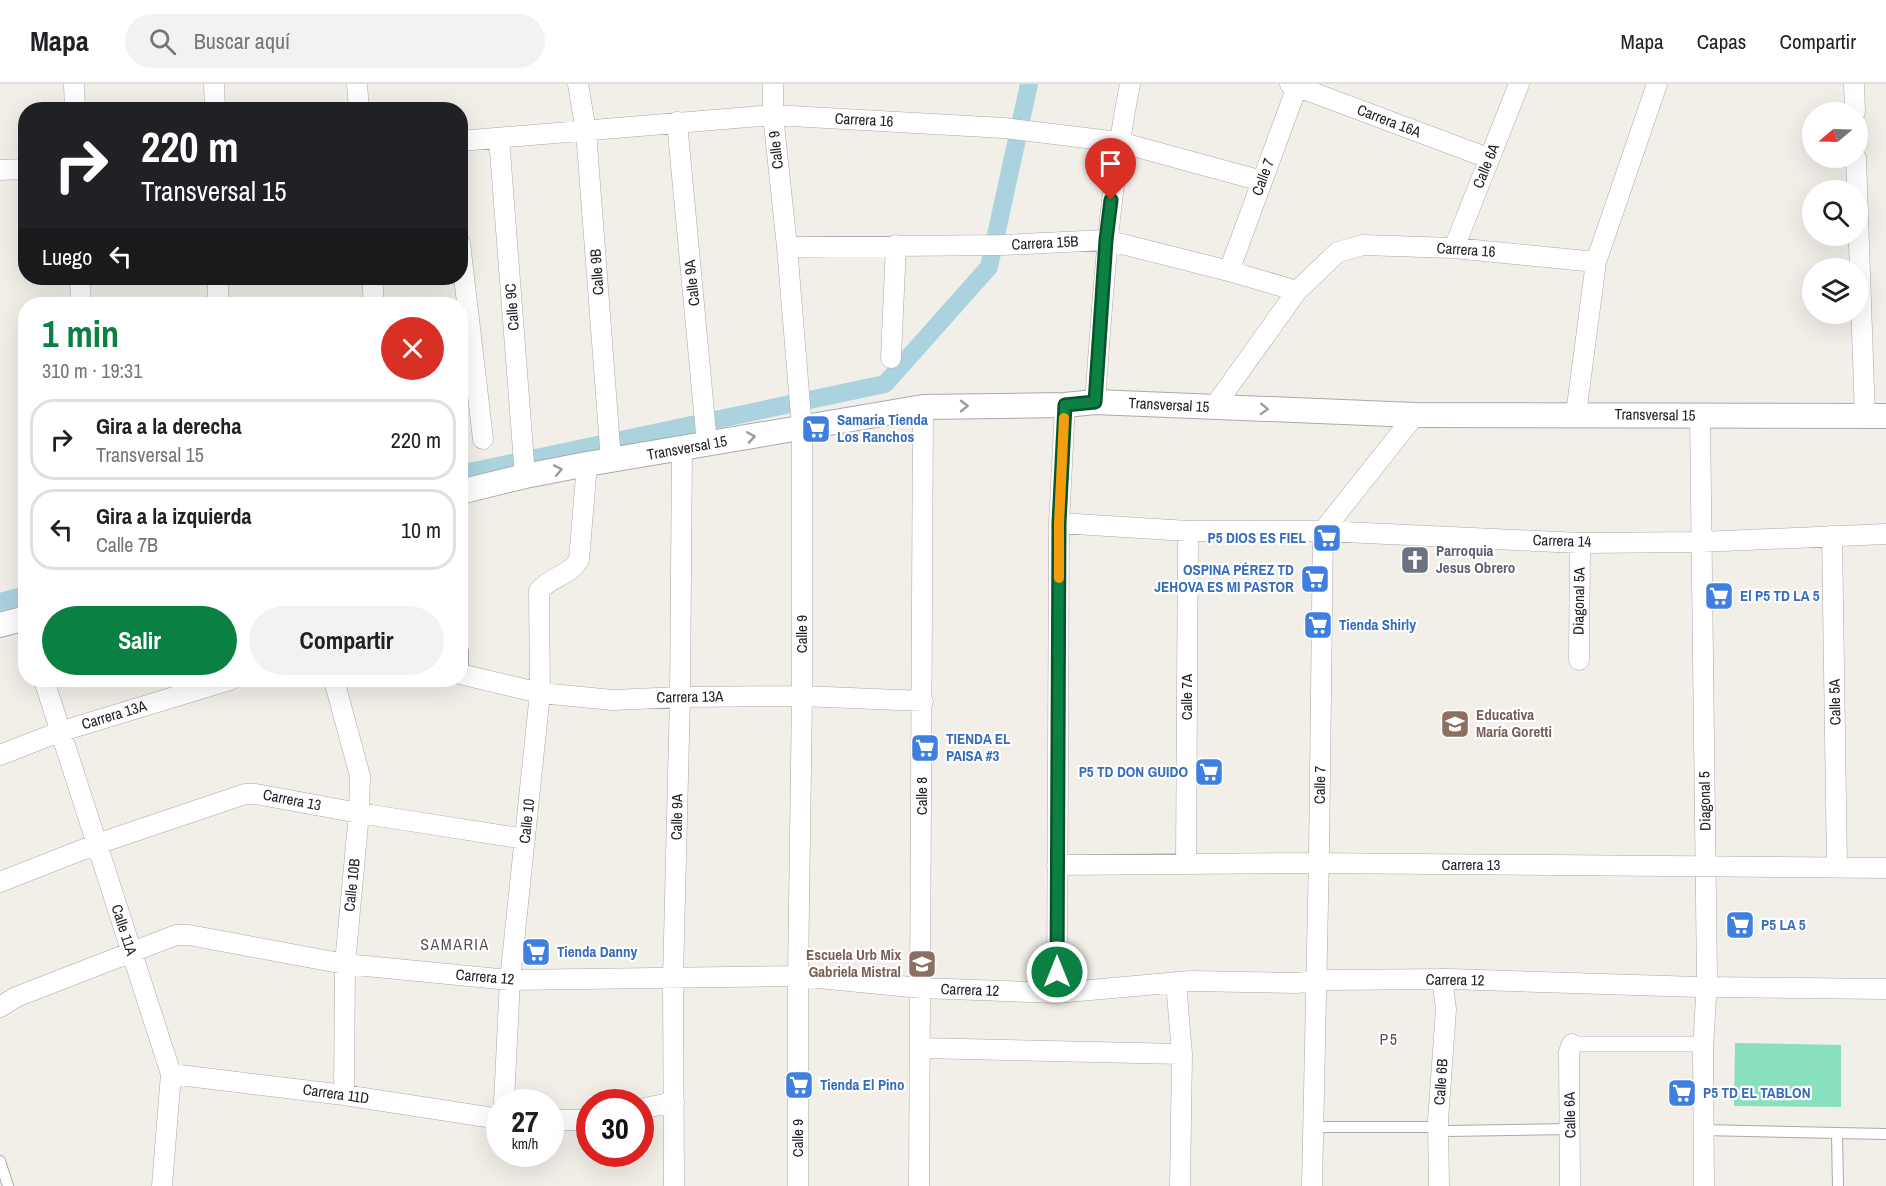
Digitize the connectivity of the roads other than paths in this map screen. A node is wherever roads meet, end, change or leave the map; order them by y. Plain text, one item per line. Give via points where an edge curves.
1 (74, 84) edge
2 (214, 84) edge
3 (357, 84) edge
4 (578, 84) edge
5 (773, 84) edge
6 (1130, 84) edge
7 (1519, 84) edge
8 (1657, 84) edge
9 (1854, 84) edge
10 (1295, 85) edge
11 (75, 102) edge
12 (215, 102) edge
13 (358, 102) edge
14 (1855, 102) edge
15 (773, 115) junction
16 (677, 122) junction
17 (586, 131) junction
18 (499, 138) junction
19 (468, 140) edge
20 (1119, 142) junction
21 (1488, 158) junction
22 (1857, 168) edge
23 (0, 170) edge
24 (18, 170) edge
25 (1262, 181) junction
26 (1106, 240) junction
27 (896, 245) junction
28 (787, 247) junction
29 (1454, 248) junction
30 (1596, 262) junction
31 (1230, 271) junction
32 (1297, 291) junction
33 (468, 311) edge
34 (891, 358) dead end
35 (1095, 402) junction
36 (1065, 405) junction
37 (923, 407) junction
38 (1214, 407) junction
39 (1576, 414) junction
40 (1415, 415) junction
41 (1700, 416) junction
42 (1875, 417) edge
43 (802, 422) junction
44 (707, 437) junction
45 (483, 439) dead end
46 (610, 449) junction
47 (682, 449) junction
48 (587, 464) junction
49 (524, 466) junction
50 (468, 489) edge
51 (1059, 523) junction
52 (1188, 531) junction
53 (1323, 531) junction
54 (1886, 534) edge
55 (1832, 536) junction
56 (1701, 542) junction
57 (1580, 543) junction
58 (18, 620) edge
59 (0, 625) edge
60 (1579, 660) dead end
61 (468, 675) edge
62 (46, 687) edge
63 (207, 687) edge
64 (336, 687) edge
65 (540, 693) junction
66 (802, 696) junction
67 (680, 697) junction
68 (923, 701) junction
69 (59, 732) junction
70 (0, 755) edge
71 (359, 813) junction
72 (525, 838) junction
73 (97, 844) junction
74 (1186, 863) junction
75 (1319, 864) junction
76 (1057, 865) junction
77 (1706, 868) junction
78 (1837, 868) junction
79 (1886, 868) edge
80 (0, 882) edge
81 (131, 953) junction
82 (345, 964) junction
83 (798, 976) junction
84 (673, 978) junction
85 (1442, 979) junction
86 (510, 980) junction
87 (1316, 981) junction
88 (1176, 982) junction
89 (1707, 987) junction
90 (921, 988) junction
91 (1886, 989) edge
92 (1057, 993) junction
93 (0, 1007) edge
94 (1572, 1044) joint
95 (1703, 1044) junction
96 (920, 1048) junction
97 (1182, 1053) junction
98 (171, 1074) junction
99 (505, 1089) edge
100 (344, 1095) junction
101 (674, 1102) junction
102 (654, 1106) edge
103 (486, 1117) edge
104 (1313, 1126) junction
105 (1439, 1128) junction
106 (1571, 1129) junction
107 (1702, 1130) junction
108 (1837, 1134) junction
109 (1886, 1134) edge
110 (0, 1161) edge
111 (8, 1186) edge
112 (162, 1186) edge
113 (674, 1186) edge
114 (798, 1186) edge
115 (919, 1186) edge
116 (1180, 1186) edge
117 (1312, 1186) edge
118 (1439, 1186) edge
119 (1570, 1186) edge
120 (1704, 1186) edge
121 (1838, 1186) edge

1 - 11 street
2 - 12 street
3 - 13 street
4 - 17 street, Calle 9B
5 - 15 street, Calle 9
6 - 20 street
7 - 21 street, Calle 6A
8 - 30 street
9 - 14 street
10 - 21 street, Carrera 16A
10 - 25 street, Calle 7
15 - 16 street, Carrera 16
15 - 20 street, Carrera 16 via 1004,128
15 - 28 street, Calle 9
16 - 17 street, Carrera 16
16 - 44 street, Calle 9A
17 - 18 street, Carrera 16
17 - 46 street, Calle 9B
18 - 19 street, Carrera 16
18 - 49 street, Calle 9C
20 - 25 street, Carrera 16
20 - 26 street
21 - 29 street, Calle 6A
22 - 42 street
23 - 24 street
25 - 31 street, Calle 7
26 - 27 street, Carrera 15B
26 - 31 street, Carrera 15B
26 - 35 street
27 - 28 street, Carrera 15B
27 - 34 street
28 - 43 street, Calle 9
29 - 30 street, Carrera 16
29 - 32 street, Carrera 16 via 1363,245 1338,252
30 - 39 street
31 - 32 street, Carrera 15B
32 - 38 street
33 - 45 street
35 - 36 street, Transversal 15
35 - 38 street, Transversal 15
37 -> 36 street, Transversal 15
36 - 51 street
37 - 43 street, Transversal 15
37 - 68 street, Calle 8
38 -> 40 street, Transversal 15
39 - 40 street, Transversal 15
39 - 41 street, Transversal 15
40 - 53 street
41 - 42 street, Transversal 15
41 - 56 street, Diagonal 5
44 -> 43 street, Transversal 15
43 - 66 street, Calle 9
44 - 47 street, Transversal 15
46 - 47 street, Transversal 15
46 - 48 street, Transversal 15
47 - 67 street, Calle 9A
49 -> 48 street, Transversal 15
48 - 65 street, Calle 10 via 579,560 574,569 544,584 539,591
49 - 50 street, Transversal 15
51 - 52 street, Carrera 14
51 - 76 street
52 - 53 street, Carrera 14
52 - 74 street, Calle 7A
53 - 57 street, Carrera 14
53 - 75 street, Calle 7
54 - 55 street, Carrera 14
55 - 56 street, Carrera 14
55 - 78 street, Calle 5A
56 - 57 street, Carrera 14
56 - 77 street, Diagonal 5
57 - 60 street, Diagonal 5A
58 - 59 street
61 - 65 street, Carrera 13A
62 - 69 street, Calle 11A
63 - 69 street, Carrera 13A
64 - 71 street, Calle 10B via 360,776
65 - 67 street, Carrera 13A via 613,700
65 - 72 street, Calle 10
66 - 67 street, Carrera 13A
66 - 68 street, Carrera 13A
66 - 83 street, Calle 9
67 - 84 street, Calle 9A
68 - 90 street, Calle 8
69 - 70 street, Carrera 13A
69 - 73 street, Calle 11A
71 - 72 street, Carrera 13
71 - 73 street, Carrera 13 via 245,794
71 - 82 street, Calle 10B
72 - 86 street, Calle 10
73 - 80 street, Carrera 13
73 - 81 street, Calle 11A
74 - 75 street, Carrera 13
74 - 76 street, Carrera 13
75 - 77 street, Carrera 13
75 - 87 street, Calle 7
76 - 92 street
77 - 78 street, Carrera 13
77 - 89 street, Diagonal 5
78 - 79 street, Carrera 13
81 - 82 street, Carrera 12 via 176,935 189,935
81 - 93 street, Carrera 12 via 16,997
81 - 98 street, Calle 11A
82 - 86 street, Carrera 12
82 - 100 street, Calle 10B
83 - 84 street, Carrera 12
83 - 90 street, Carrera 12
83 - 114 street, Calle 9
84 - 86 street, Carrera 12
84 - 101 street, Calle 9A
85 - 87 street, Carrera 12
85 - 89 street, Carrera 12
85 - 105 street, Calle 6B via 1446,1008
86 - 99 street, Calle 10
87 - 88 street, Carrera 12
87 - 104 street, Calle 7
88 - 92 street, Carrera 12
88 - 97 street
89 - 91 street, Carrera 12
89 - 95 street, Diagonal 5
90 - 92 street, Carrera 12
90 - 96 street, Calle 8
94 - 95 street
94 - 106 street, Calle 6A
95 - 107 street, Diagonal 5
96 - 97 street
96 - 115 street, Calle 8
97 - 116 street
98 - 100 street, Carrera 11D
98 - 112 street, Calle 11A
100 - 103 street, Carrera 11D
101 - 102 street
101 - 113 street, Calle 9A
104 - 105 lane
104 - 117 street, Calle 7
105 - 106 lane
105 - 118 street, Calle 6B
106 - 119 street, Calle 6A
107 - 108 lane
107 - 120 street, Diagonal 5
108 - 109 lane
108 - 121 lane
110 - 111 lane

